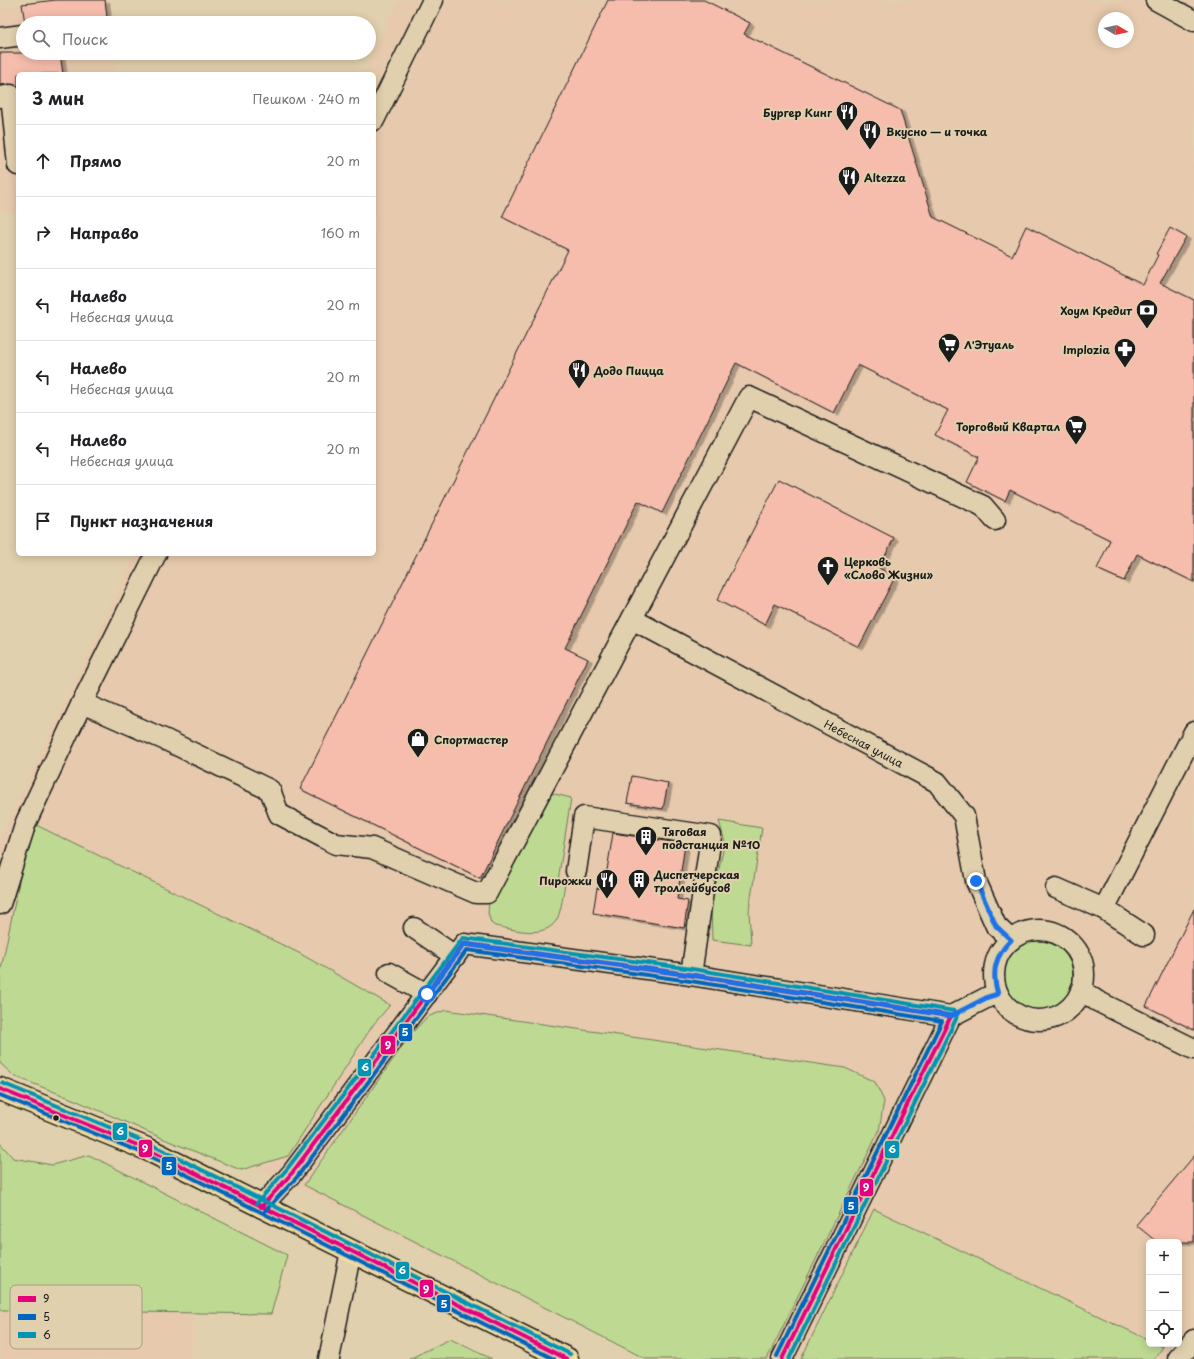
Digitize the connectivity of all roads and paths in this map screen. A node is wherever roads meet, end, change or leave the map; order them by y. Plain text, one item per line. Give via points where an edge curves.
1 (433, 0) edge
2 (1156, 0) edge
3 (1194, 21) edge
4 (16, 37) edge
5 (0, 38) edge
6 (10, 96) edge
7 (376, 116) edge
8 (16, 148) edge
9 (995, 520) dead end
10 (155, 556) edge
11 (632, 619) junction
12 (82, 703) junction
13 (1194, 732) edge
14 (576, 871) dead end
15 (1056, 888) dead end
16 (0, 904) edge
17 (1104, 909) junction
18 (414, 928) dead end
19 (1144, 935) dead end
20 (1011, 940) junction
21 (455, 956) junction
22 (389, 973) dead end
23 (691, 975) junction
24 (1081, 990) junction
25 (427, 994) junction
26 (998, 994) junction
27 (951, 1016) junction
28 (1194, 1049) edge
29 (0, 1089) edge
30 (261, 1207) junction
31 (351, 1251) junction
32 (1194, 1340) edge
33 (329, 1359) edge
34 (567, 1359) edge
35 (782, 1359) edge
36 (1178, 1359) edge

1 - 7 street
2 - 3 street
4 - 5 street
6 - 8 street
9 - 11 street via 983,506 749,396
10 - 12 street
11 - 12 street via 487,893 476,893 372,848 336,844 279,814 270,790
11 - 20 street, Небесная улица via 937,782 964,816 976,881 996,926
12 - 16 street via 26,822
13 - 17 street
14 - 23 street via 584,817 712,836
15 - 17 street
17 - 19 street
18 - 21 street
20 - 24 street via 1021,934 1044,930 1065,938 1080,956 1084,979
20 - 26 street via 997,959 995,982
21 - 23 street via 464,944
21 - 25 street
22 - 25 street
23 - 27 street
24 - 26 street via 1068,1010 1058,1016 1035,1020 1013,1012
24 - 28 street via 1097,1001
25 - 30 street via 292,1173
26 - 27 street
27 - 35 street
29 - 30 main road via 147,1149
30 - 31 main road
31 - 33 street
31 - 34 main road
32 - 36 street

